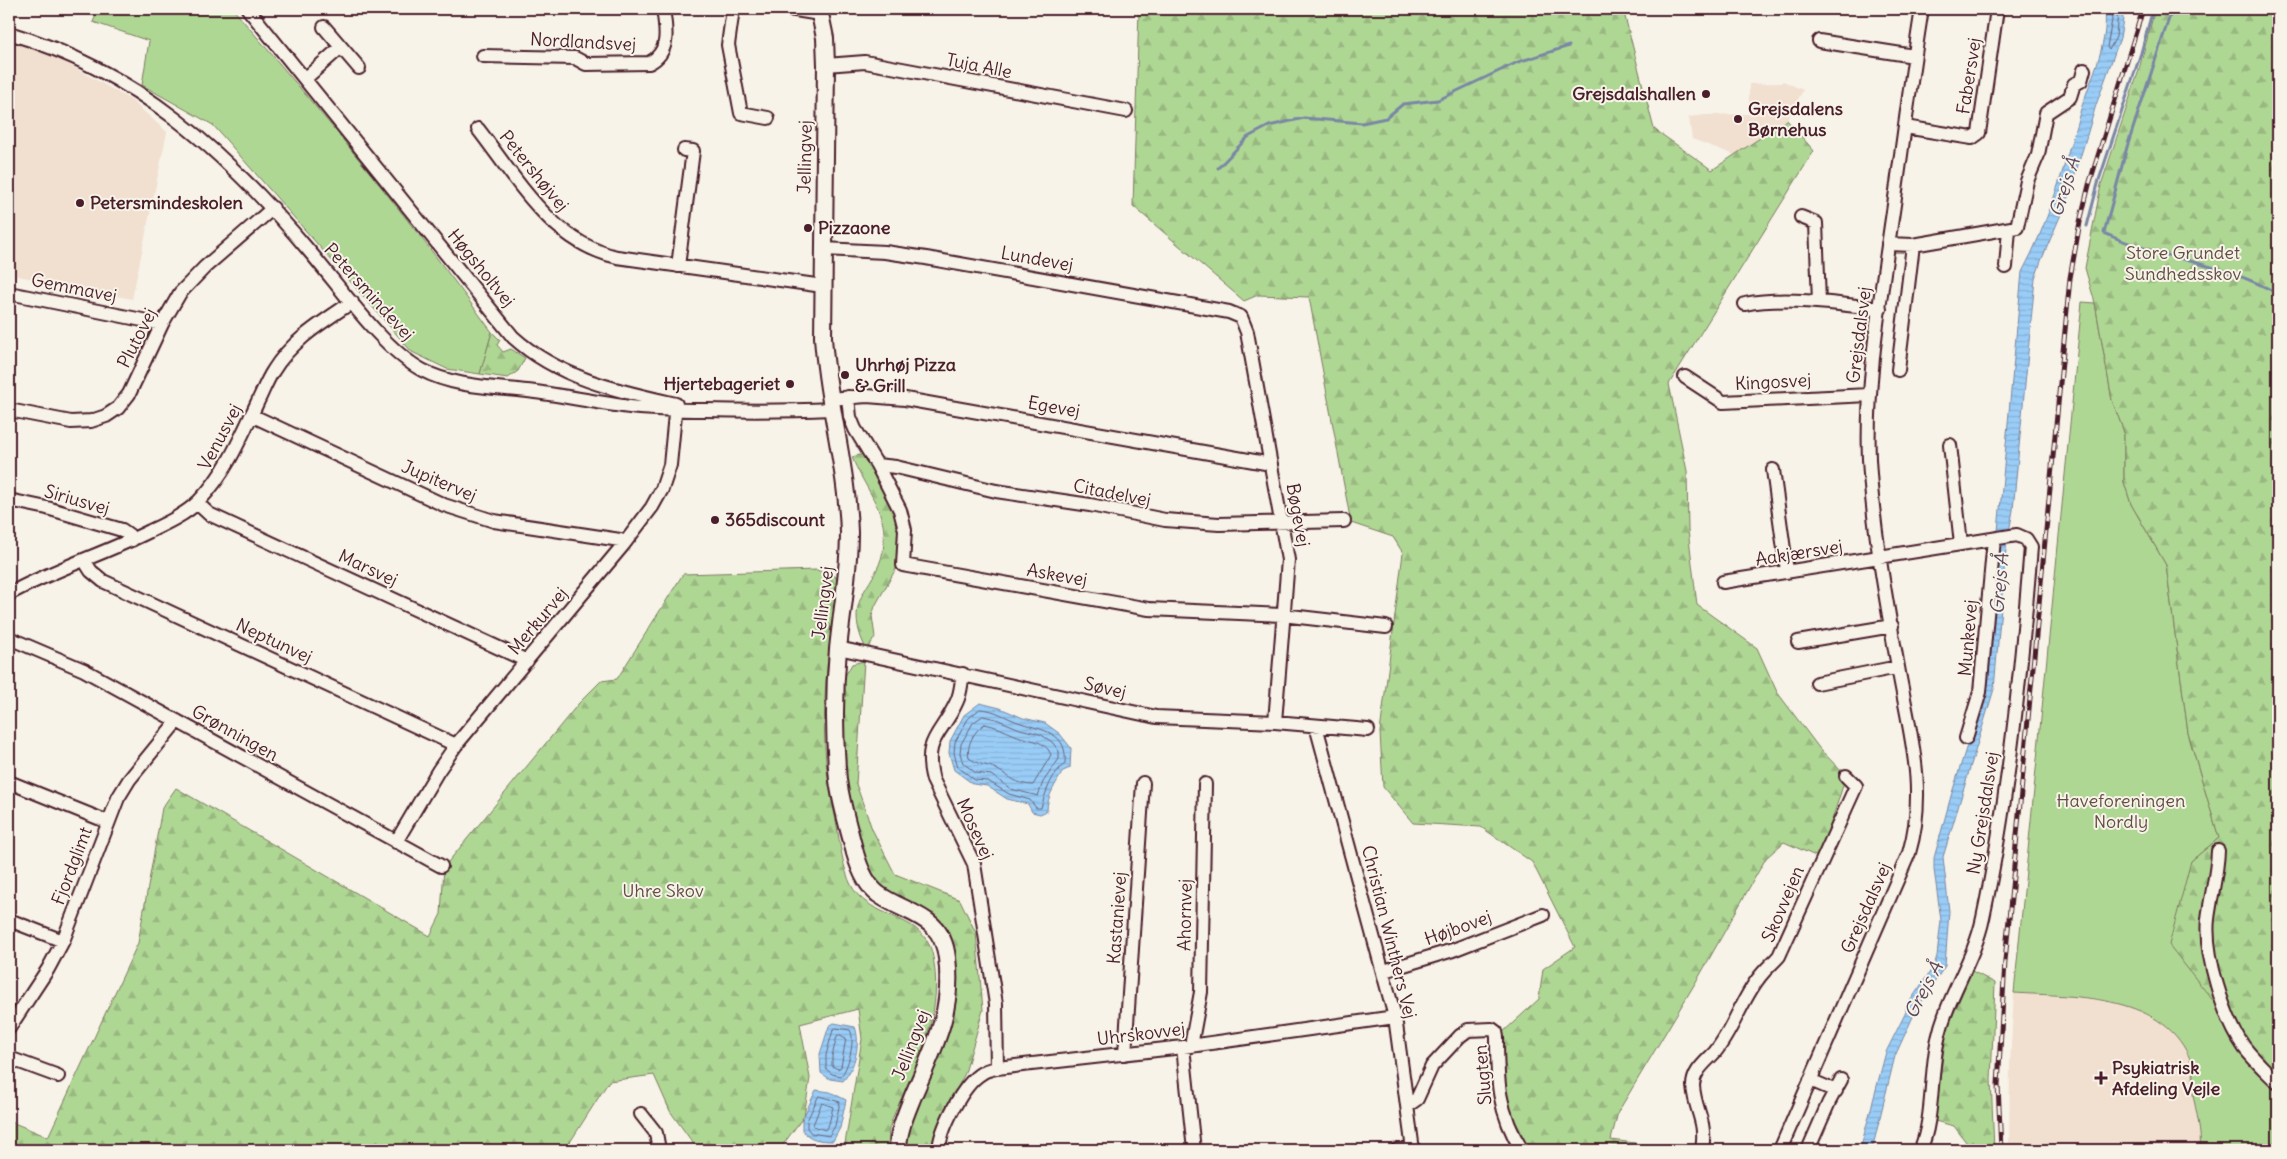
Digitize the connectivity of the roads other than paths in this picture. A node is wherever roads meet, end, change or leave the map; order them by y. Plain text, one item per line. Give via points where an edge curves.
1 (248, 9) edge
2 (664, 9) edge
3 (733, 9) edge
4 (789, 9) edge
5 (1922, 9) edge
6 (1997, 9) edge
7 (820, 12) edge
8 (324, 27) dead end
9 (9, 33) edge
10 (1819, 41) dead end
11 (341, 48) junction
12 (484, 56) dead end
13 (1914, 56) junction
14 (826, 65) junction
15 (359, 68) dead end
16 (2084, 70) dead end
17 (306, 78) junction
18 (1126, 111) dead end
19 (768, 118) dead end
20 (1905, 127) junction
21 (478, 129) dead end
22 (684, 150) dead end
23 (273, 208) junction
24 (1801, 217) dead end
25 (2009, 229) junction
26 (1888, 244) junction
27 (1912, 245) junction
28 (824, 249) junction
29 (678, 266) junction
30 (2006, 266) dead end
31 (822, 286) junction
32 (9, 293) edge
33 (352, 302) junction
34 (1819, 302) junction
35 (1745, 304) dead end
36 (1880, 309) junction
37 (1241, 318) joint
38 (162, 324) junction
39 (1898, 370) dead end
40 (1686, 376) dead end
41 (1869, 395) junction
42 (848, 397) junction
43 (830, 404) junction
44 (9, 410) edge
45 (675, 410) junction
46 (251, 415) junction
47 (1950, 444) dead end
48 (1271, 464) junction
49 (877, 465) junction
50 (1773, 470) dead end
51 (9, 500) edge
52 (197, 503) junction
53 (1344, 521) dead end
54 (1281, 522) junction
55 (1995, 538) junction
56 (132, 540) junction
57 (624, 544) junction
58 (1961, 544) junction
59 (1881, 559) junction
60 (84, 560) junction
61 (1787, 571) junction
62 (1723, 582) dead end
63 (9, 594) edge
64 (1282, 615) junction
65 (1892, 626) junction
66 (1386, 627) dead end
67 (9, 638) edge
68 (1798, 642) dead end
69 (838, 648) junction
70 (527, 661) junction
71 (1898, 667) junction
72 (963, 674) junction
73 (1817, 683) dead end
74 (178, 721) junction
75 (1275, 722) junction
76 (1316, 726) junction
77 (1368, 730) dead end
78 (1966, 738) dead end
79 (456, 745) junction
80 (1846, 776) dead end
81 (9, 782) edge
82 (1143, 784) dead end
83 (1204, 784) dead end
84 (108, 822) junction
85 (396, 842) junction
86 (2218, 851) dead end
87 (441, 866) dead end
88 (1543, 915) dead end
89 (9, 920) edge
90 (62, 941) junction
91 (1384, 971) junction
92 (1395, 1017) junction
93 (9, 1028) edge
94 (1187, 1047) junction
95 (1125, 1054) junction
96 (9, 1058) edge
97 (997, 1068) junction
98 (58, 1076) dead end
99 (1810, 1080) junction
100 (2278, 1083) edge
101 (1407, 1106) junction
102 (641, 1114) dead end
103 (1413, 1149) edge
104 (659, 1150) edge
105 (898, 1150) edge
106 (939, 1150) edge
107 (1194, 1150) edge
108 (1397, 1150) edge
109 (1522, 1150) edge
110 (1702, 1150) edge
111 (1780, 1150) edge
112 (1808, 1150) edge
113 (1920, 1150) edge

1 - 17 street, Høgsholtvej
2 - 12 street, Nordlandsvej via 666,35 663,50 650,63 586,64 575,58
3 - 19 street via 728,46 741,113
4 - 7 street
5 - 13 street, Grejsdalsvej
6 - 20 street, Fabersvej via 1979,132 1972,138
7 - 14 main road, Jellingvej
8 - 11 street
9 - 23 street, Petersmindevej via 77,58 154,102 197,134
10 - 13 street
11 - 15 street
11 - 17 street
13 - 20 street, Grejsdalsvej
14 - 18 street, Tuja Alle via 865,62
14 - 28 main road, Jellingvej
16 - 25 street via 2082,81 2074,84 2070,97 2046,114 2038,155 2027,181 2016,227
17 - 45 street, Høgsholtvej via 513,337 548,364 603,385 676,404
20 - 26 street, Grejsdalsvej
21 - 29 street, Petershøjvej via 547,219 579,244 602,254
22 - 29 street via 692,151
23 - 33 street, Petersmindevej
23 - 38 street, Plutovej via 205,267 180,294
24 - 34 street via 1816,223
25 - 27 street
25 - 30 street
26 - 27 street
26 - 36 street, Grejsdalsvej
27 - 39 street
28 - 31 main road, Jellingvej
28 - 37 street, Lundevej via 926,258 1229,312
29 - 31 street, Petershøjvej
31 - 43 main road, Jellingvej via 825,372
32 - 38 street, Gemmavej
33 - 45 street, Petersmindevej via 392,348 417,367 441,378 631,407
33 - 46 street, Venusvej via 305,335 285,354 272,372
34 - 35 street via 1762,300
34 - 36 street
36 - 41 street, Grejsdalsvej
37 - 48 street, Bøgevej via 1247,332
38 - 44 street, Plutovej via 129,394 118,408 106,416 71,422
40 - 41 street, Kingosvej via 1723,402
41 - 59 street, Grejsdalsvej via 1870,459
42 - 43 street, Egevej
42 - 48 street, Egevej via 905,399
42 - 49 street, Askevej via 855,429
43 - 45 street, Petersmindevej
43 - 69 main road, Jellingvej via 842,458 848,530 846,587
45 - 57 street, Merkurvej via 670,465 662,489
46 - 52 street, Venusvej via 230,462
46 - 57 street, Jupitervej via 467,513 494,521 620,540
47 - 58 street
48 - 54 street, Bøgevej
49 - 54 street, Citadelvej via 896,466 996,491 1164,520 1219,524
49 - 64 street, Askevej via 900,510 905,530 903,565 1149,609
50 - 61 street
51 - 56 street, Siriusvej via 122,530
52 - 56 street, Venusvej
52 - 70 street, Marsvej via 209,514
53 - 54 street, Citadelvej
54 - 64 street, Bøgevej via 1288,560
55 - 58 street, Ny Grejsdalsvej
55 - 78 street, Munkevej via 1980,692
55 - 113 street, Ny Grejsdalsvej via 2023,537 2031,547 2010,765 1983,920 1938,1038
56 - 60 street, Venusvej
57 - 70 street, Merkurvej
58 - 59 street, Ny Grejsdalsvej
59 - 61 street, Aakjærsvej
59 - 65 street, Grejsdalsvej
60 - 63 street, Venusvej via 29,582
60 - 79 street, Neptunvej via 103,581
61 - 62 street, Aakjærsvej
64 - 66 street, Askevej
64 - 75 street, Bøgevej
65 - 68 street
65 - 71 street, Grejsdalsvej
67 - 74 street, Grønningen via 84,670
69 - 72 street, Søvej
69 - 105 main road, Jellingvej via 836,745 839,783 860,870 876,893 920,915 936,929 947,956 949,991 942,1028 899,1133
70 - 79 street, Merkurvej
71 - 73 street
71 - 99 street, Grejsdalsvej via 1914,752 1918,790 1916,830 1909,853
72 - 75 street, Søvej via 1156,717
72 - 97 street, Mosevej via 958,700 931,743 929,767 974,864 996,1004
74 - 84 street, Fjordglimt via 129,780
74 - 85 street, Grønningen
75 - 76 street, Søvej
76 - 77 street, Søvej
76 - 91 street, Christian Winthers Vej
79 - 85 street, Merkurvej
80 - 110 street, Skovvejen via 1856,786 1779,956 1750,990 1716,1051 1694,1077 1693,1086 1705,1136
81 - 84 street
82 - 95 street, Kastanievej
83 - 94 street, Ahornvej via 1201,992
84 - 90 street, Fjordglimt
85 - 87 street, Grønningen
86 - 100 street via 2208,920 2215,976 2224,1007 2244,1047
88 - 91 street, Højbovej via 1453,950
89 - 90 street
90 - 93 street, Fjordglimt via 48,969
91 - 92 street, Christian Winthers Vej
92 - 94 street, Uhrskovvej
92 - 101 street, Christian Winthers Vej
94 - 95 street, Uhrskovvej
94 - 107 street, Ahornvej
95 - 97 street, Uhrskovvej
96 - 98 street
97 - 106 street, Uhrskovvej via 983,1072 975,1079 951,1112 940,1137
99 - 111 street, Grejsdalsvej
99 - 112 street via 1838,1085
101 - 103 street, Christian Winthers Vej
101 - 109 street, Slugten via 1417,1099 1432,1066 1460,1036 1468,1030 1492,1028 1497,1037 1498,1088 1503,1111
102 - 104 street via 656,1133
103 - 108 street

